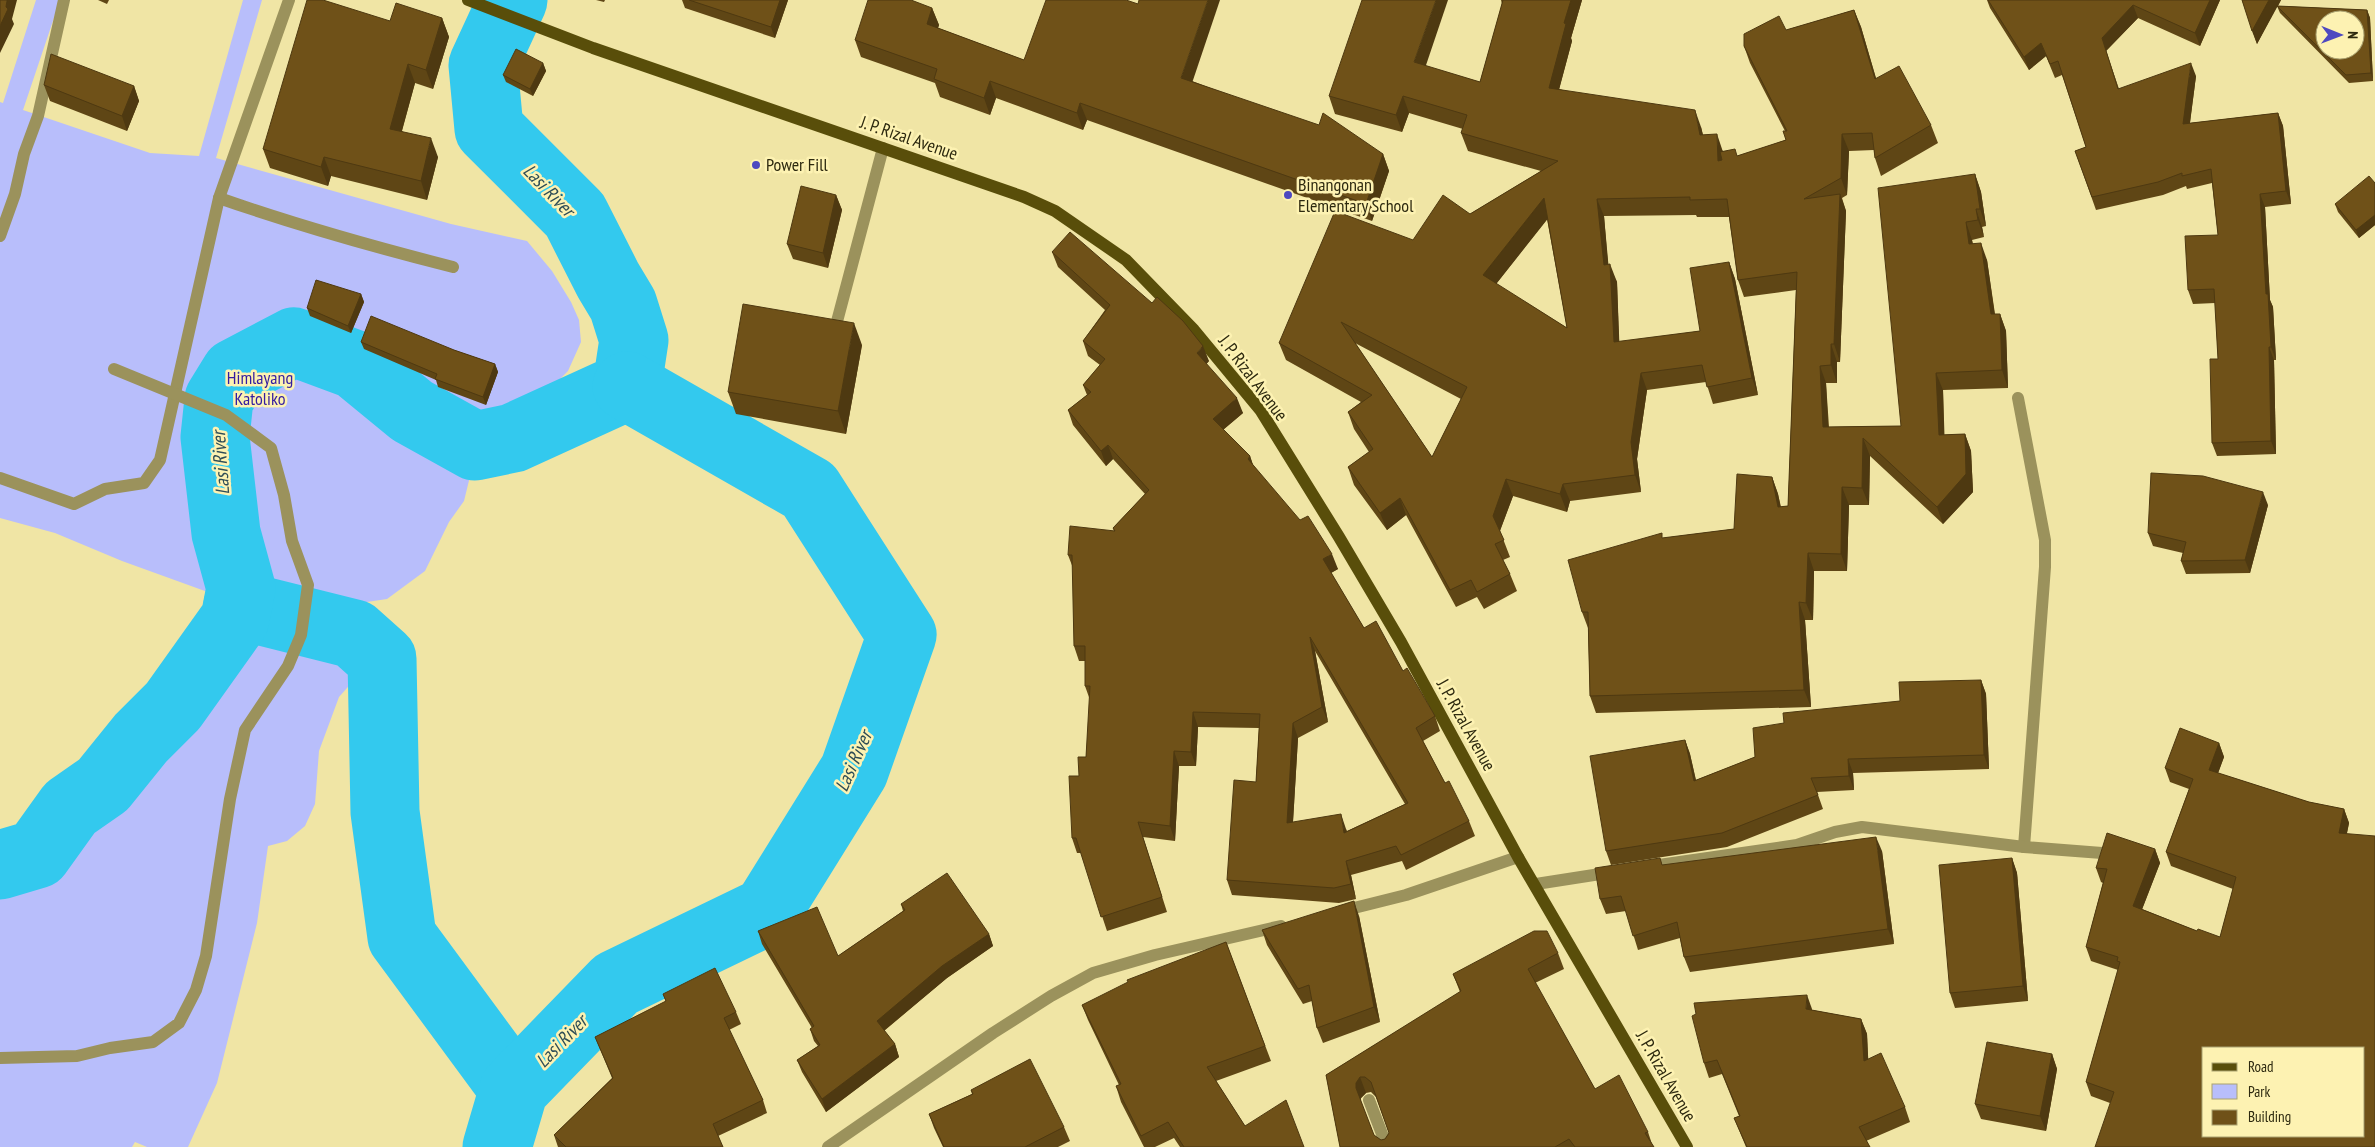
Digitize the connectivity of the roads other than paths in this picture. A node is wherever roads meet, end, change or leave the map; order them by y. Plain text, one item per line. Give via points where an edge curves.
1 (64, 0) edge
2 (289, 0) edge
3 (468, 0) edge
4 (883, 148) junction
5 (220, 198) junction
6 (0, 236) edge
7 (453, 267) dead end
8 (835, 329) edge
9 (114, 369) dead end
10 (176, 394) junction
11 (2018, 398) dead end
12 (0, 478) edge
13 (2024, 847) junction
14 (2102, 854) edge
15 (1518, 857) junction
16 (1536, 884) junction
17 (1330, 914) edge
18 (1292, 923) edge
19 (0, 1058) edge
20 (1369, 1100) edge
21 (828, 1147) edge
22 (1387, 1147) edge
23 (1687, 1147) edge

1 - 6 street via 38,116
2 - 5 street
3 - 4 main road, J. P. Rizal Avenue via 593,48
4 - 8 street
4 - 15 main road, J. P. Rizal Avenue via 1055,211 1126,260 1194,330 1261,411 1339,537 1401,642
5 - 7 street via 288,222
5 - 10 street
9 - 10 street
10 - 12 street via 160,460 144,483 105,489 74,504
10 - 19 street via 226,415 271,448 292,541 308,585 301,635 288,666 245,730 230,799 206,956 196,990 179,1023 153,1042 76,1056
11 - 13 street via 2045,540
13 - 14 street
13 - 16 street via 1862,827 1797,845
15 - 16 main road, J. P. Rizal Avenue
15 - 17 street via 1406,895
16 - 23 main road, J. P. Rizal Avenue
18 - 21 street via 1093,973 993,1033
20 - 22 street

